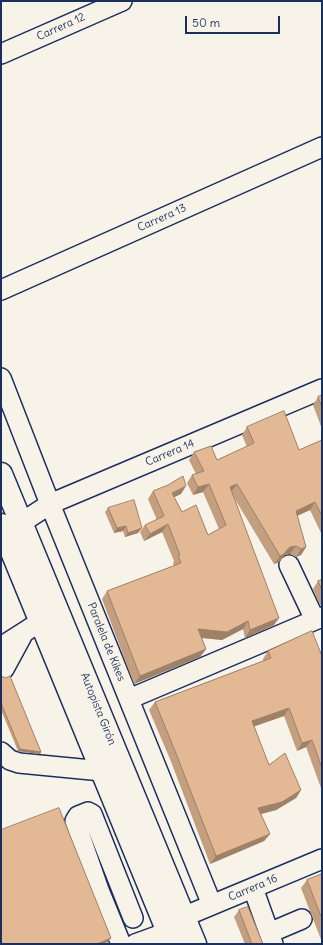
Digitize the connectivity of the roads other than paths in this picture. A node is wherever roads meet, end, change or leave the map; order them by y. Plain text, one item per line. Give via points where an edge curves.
1 (122, 1) edge
2 (1, 54) edge
3 (322, 147) edge
4 (1, 290) edge
5 (1, 378) edge
6 (322, 389) edge
7 (1, 474) edge
8 (50, 504) junction
9 (11, 524) edge
10 (289, 565) dead end
11 (318, 619) edge
12 (32, 627) junction
13 (1, 647) edge
14 (4, 669) dead end
15 (129, 699) junction
16 (1, 752) edge
17 (39, 752) edge
18 (74, 769) junction
19 (102, 771) junction
20 (322, 859) edge
21 (119, 882) junction
22 (253, 888) junction
23 (99, 890) junction
24 (212, 905) junction
25 (133, 918) dead end
26 (302, 919) dead end
27 (175, 931) edge
28 (271, 939) edge
29 (121, 944) edge
30 (135, 944) edge
31 (195, 944) edge

1 - 2 street, Carrera 12
3 - 4 street, Carrera 13
5 - 8 street, Paralela de Kikes
6 - 8 street, Carrera 14
7 - 9 highway, Autopista Girón
8 - 9 street, Carrera 14
8 - 15 street, Paralela de Kikes
9 - 12 highway, Autopista Girón
9 - 27 highway, Autopista Girón
10 - 11 street
11 - 15 street
12 - 13 street
12 - 14 street
12 - 19 highway, Autopista Girón
15 - 24 street, Paralela de Kikes
16 - 18 street via 19,764
17 - 18 street
18 - 19 street
19 - 27 highway, Autopista Girón
20 - 22 street, Carrera 16
21 - 23 street
21 - 23 street via 92,814 88,812 78,816 75,821
21 - 25 street
22 - 24 street, Carrera 16
22 - 28 street
23 - 29 street
24 - 27 street, Carrera 16
26 - 28 street
27 - 30 street, Carrera 16
27 - 31 highway, Autopista Girón

